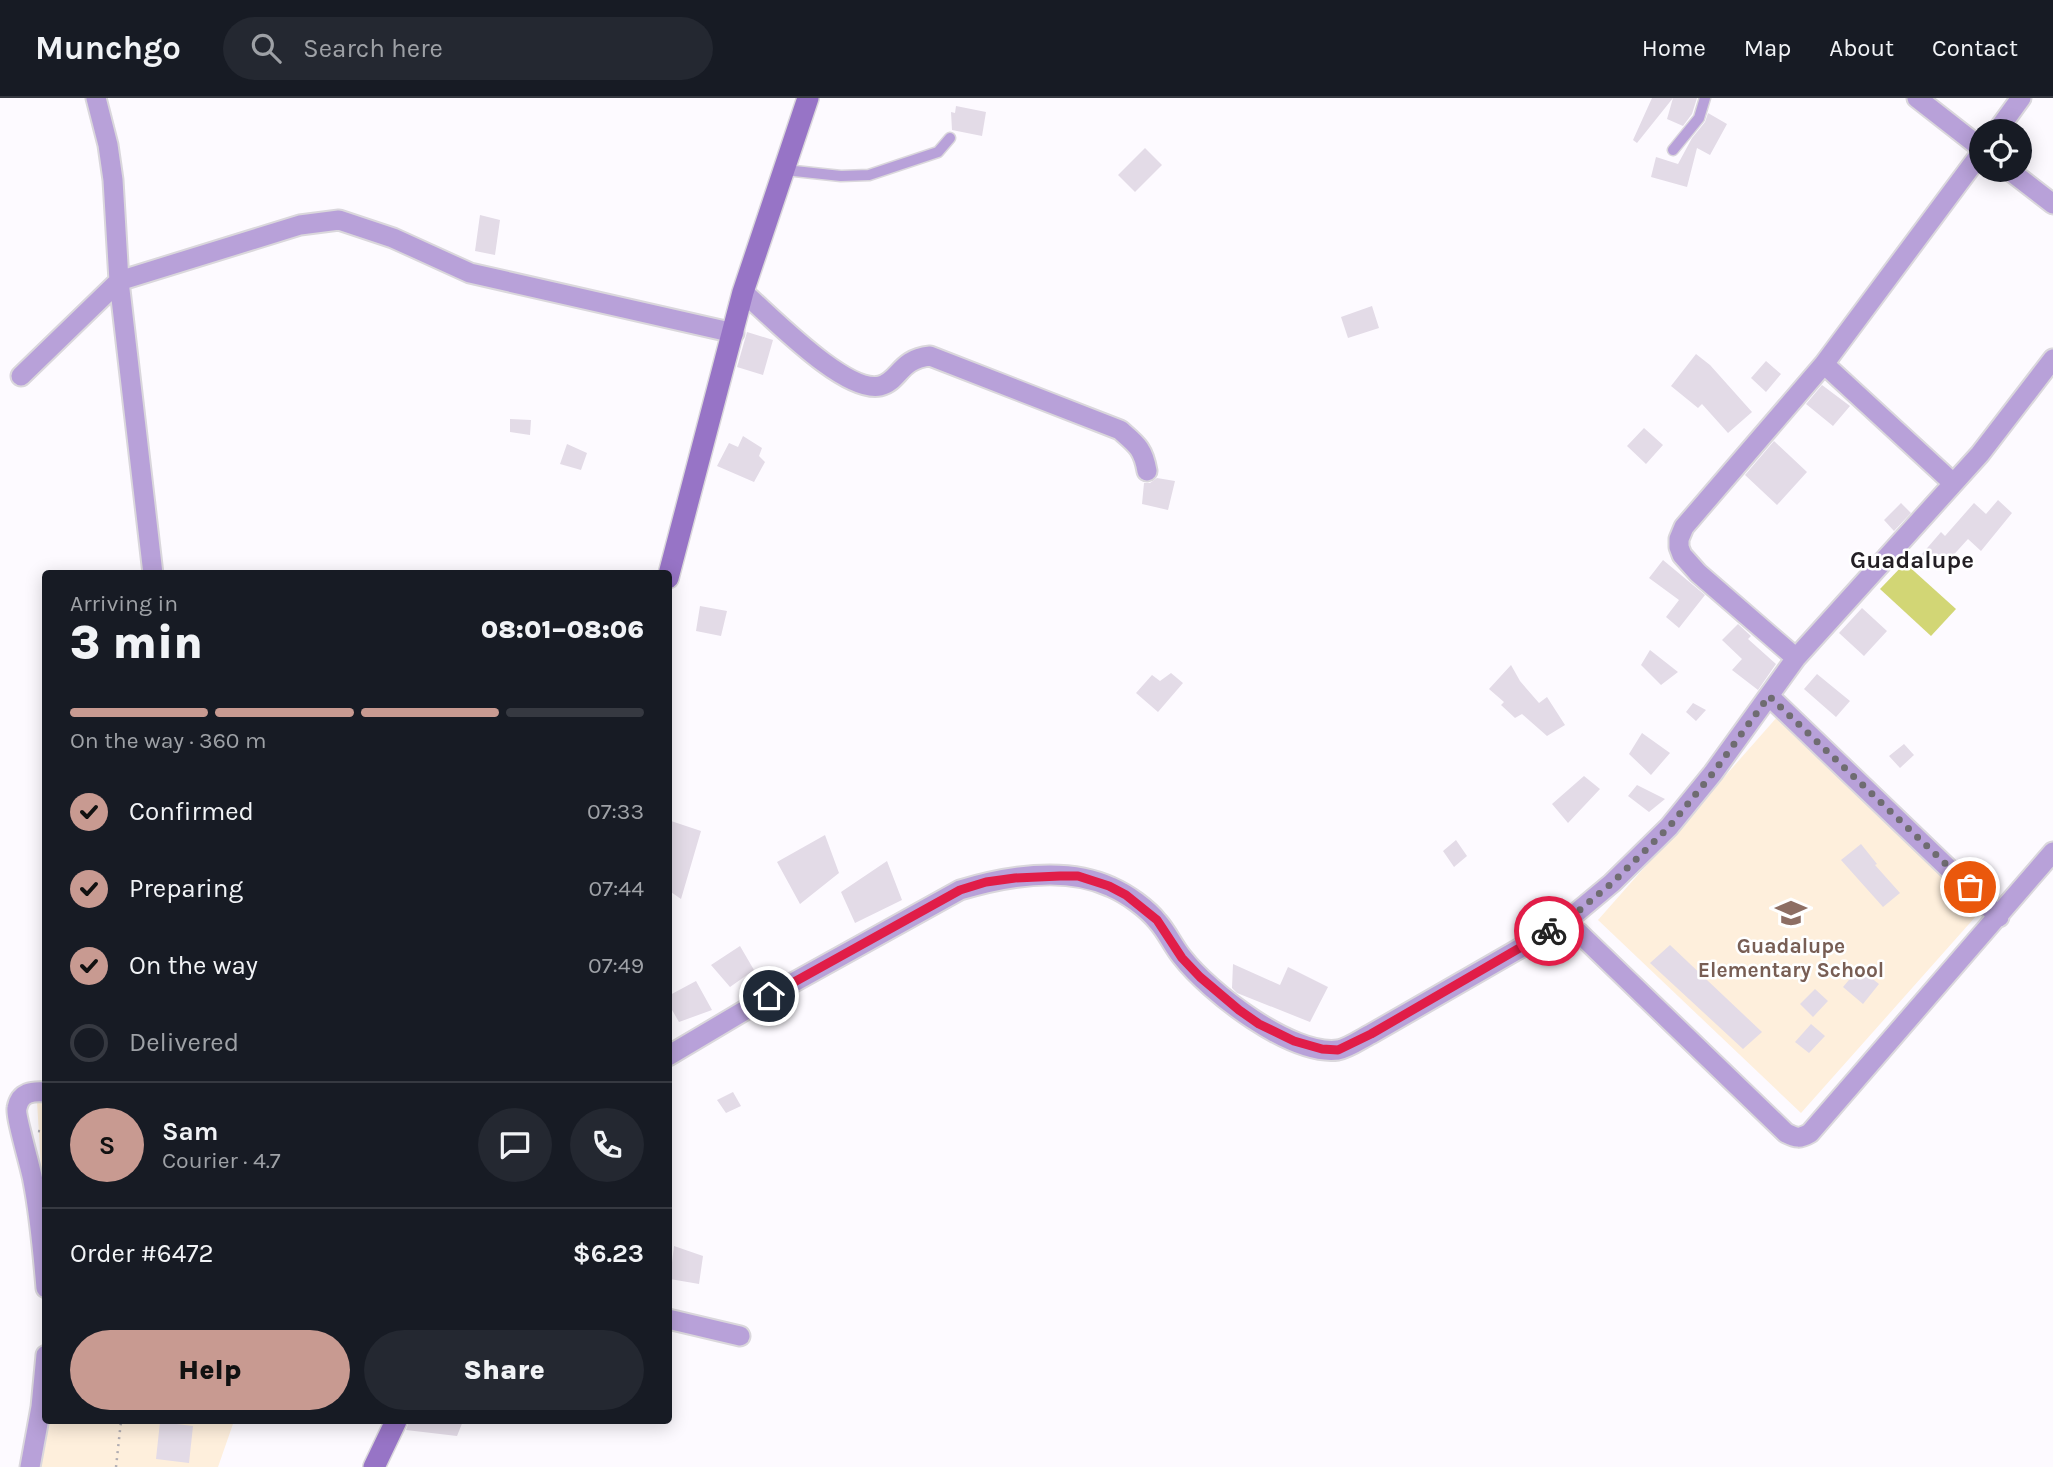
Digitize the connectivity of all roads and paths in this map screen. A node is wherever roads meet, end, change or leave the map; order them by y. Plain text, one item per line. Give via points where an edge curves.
1 (96, 98) edge
2 (808, 98) edge
3 (1705, 98) edge
4 (1917, 98) edge
5 (2021, 98) edge
6 (2006, 119) edge
7 (950, 138) dead end
8 (1969, 141) edge
9 (1673, 150) dead end
10 (1969, 167) edge
11 (785, 170) junction
12 (2025, 182) edge
13 (2053, 204) edge
14 (119, 281) junction
15 (743, 292) junction
16 (734, 332) junction
17 (2053, 359) edge
18 (1824, 364) junction
19 (21, 376) dead end
20 (1147, 471) dead end
21 (1953, 482) junction
22 (153, 570) edge
23 (670, 570) edge
24 (1796, 658) junction
25 (1769, 696) junction
26 (2053, 852) edge
27 (1999, 917) junction
28 (1564, 923) junction
29 (672, 1054) edge
30 (42, 1092) edge
31 (42, 1237) edge
32 (672, 1320) edge
33 (740, 1336) dead end
34 (42, 1396) edge
35 (121, 1424) edge
36 (395, 1424) edge
37 (30, 1467) edge
38 (116, 1467) edge
39 (374, 1467) edge

1 - 14 street via 113,180
2 - 11 street
3 - 9 lane via 1699,118
4 - 8 street
5 - 6 street
7 - 11 lane via 938,152 869,175
10 - 18 street
11 - 15 street
12 - 13 street
14 - 16 street via 300,225 339,220 393,238 470,273
14 - 19 street
14 - 22 street
15 - 16 street
15 - 20 street via 836,373 859,384 887,384 915,358 930,356 1120,430 1144,454
16 - 23 street
17 - 21 street
18 - 21 street
18 - 24 street via 1684,527 1679,539 1682,555 1698,573
21 - 24 street
24 - 25 street
25 - 27 street
25 - 28 street via 1669,827
26 - 27 street
27 - 28 street via 1802,1138 1786,1133
28 - 29 street via 1371,1034 1338,1050 1322,1049 1294,1041 1239,1010 1182,958 1157,920 1109,886 1078,876 995,881 960,890
30 - 31 street via 22,1097 16,1114 27,1147
32 - 33 street
34 - 37 street
35 - 38 path
36 - 39 street

